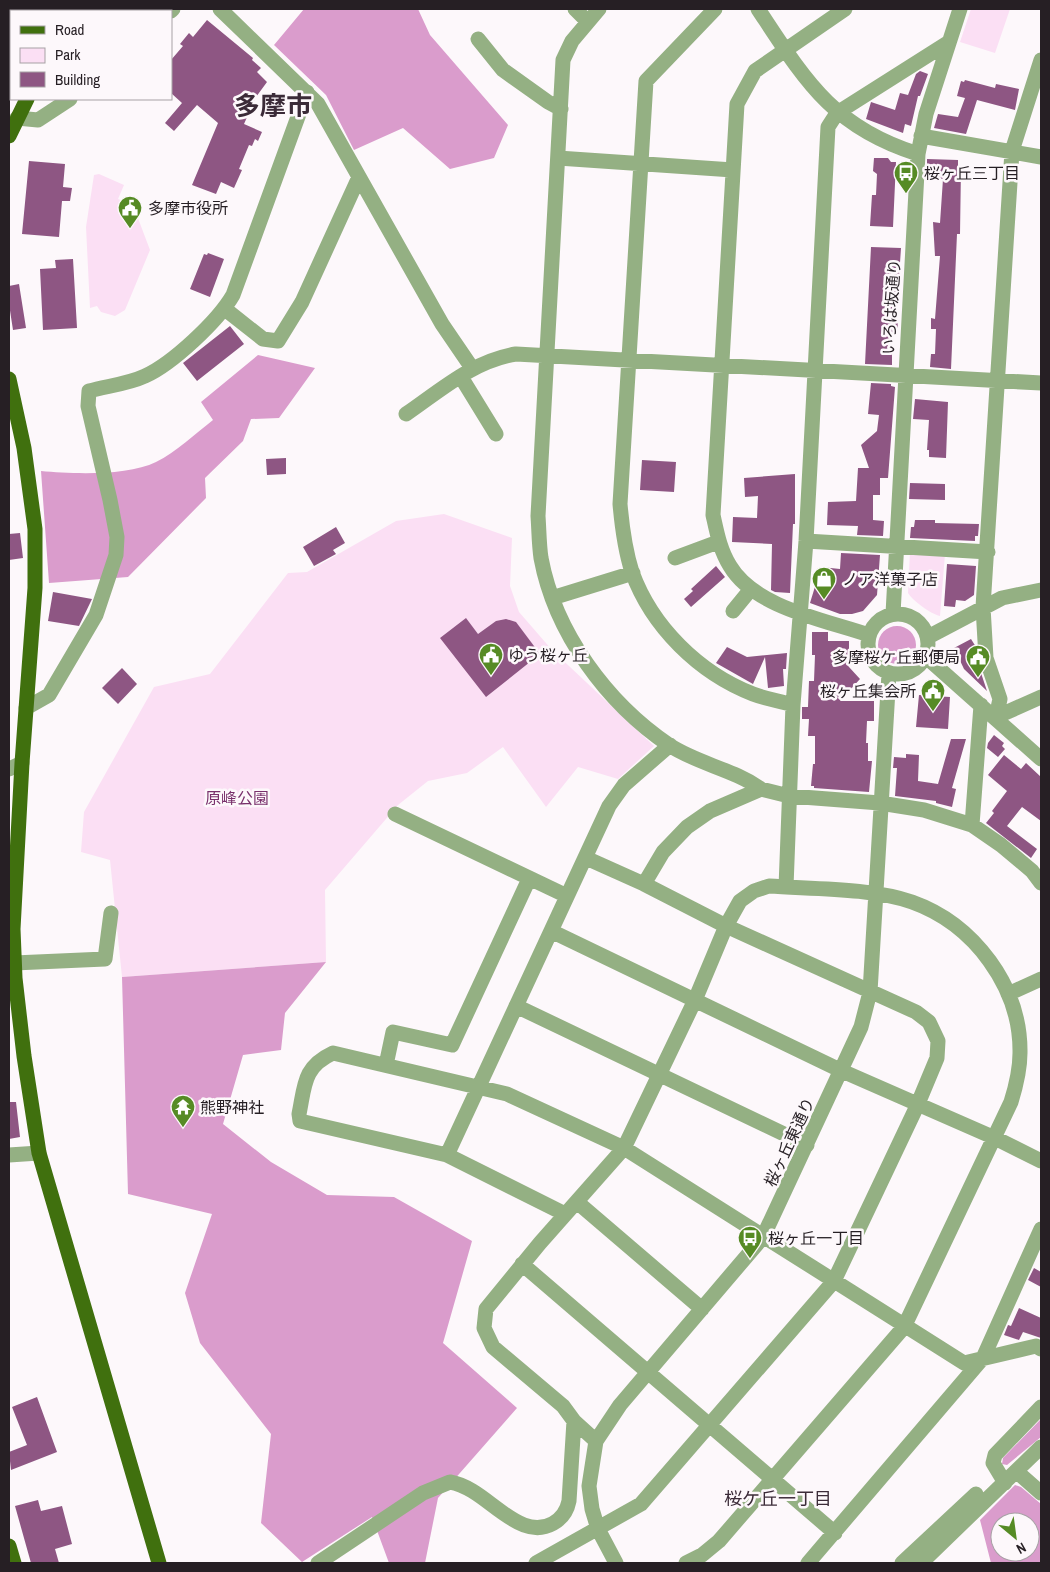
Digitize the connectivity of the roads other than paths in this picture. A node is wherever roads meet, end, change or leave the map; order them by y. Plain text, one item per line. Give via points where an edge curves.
1 (220, 9) edge
2 (575, 9) edge
3 (599, 9) edge
4 (715, 9) edge
5 (758, 9) edge
6 (845, 9) edge
7 (960, 9) edge
8 (587, 21) junction
9 (477, 39) dead end
10 (950, 42) junction
11 (784, 49) junction
12 (1041, 60) edge
13 (307, 92) junction
14 (26, 100) edge
15 (68, 100) edge
16 (560, 108) junction
17 (837, 113) junction
18 (17, 118) junction
19 (9, 136) edge
20 (920, 136) junction
21 (1012, 151) junction
22 (918, 154) junction
23 (1041, 157) edge
24 (558, 158) junction
25 (639, 164) junction
26 (732, 170) junction
27 (358, 177) junction
28 (225, 309) junction
29 (548, 355) junction
30 (629, 362) junction
31 (723, 364) junction
32 (814, 371) junction
33 (467, 372) junction
34 (905, 376) junction
35 (9, 379) edge
36 (999, 381) junction
37 (1041, 383) edge
38 (406, 414) dead end
39 (496, 434) dead end
40 (806, 541) junction
41 (718, 542) junction
42 (896, 545) junction
43 (988, 552) junction
44 (675, 558) dead end
45 (633, 573) junction
46 (750, 589) junction
47 (1041, 590) edge
48 (552, 598) junction
49 (984, 608) junction
50 (733, 611) dead end
51 (801, 613) junction
52 (893, 614) junction
53 (869, 635) junction
54 (928, 637) junction
55 (926, 657) junction
56 (889, 673) junction
57 (1041, 697) edge
58 (794, 705) junction
59 (981, 705) junction
60 (26, 708) junction
61 (996, 717) junction
62 (670, 745) junction
63 (1041, 759) edge
64 (15, 766) edge
65 (761, 789) junction
66 (789, 796) junction
67 (880, 803) junction
68 (395, 814) dead end
69 (972, 825) junction
70 (586, 858) junction
71 (529, 878) junction
72 (1041, 883) edge
73 (644, 884) junction
74 (786, 887) junction
75 (875, 894) junction
76 (567, 896) junction
77 (111, 913) dead end
78 (726, 926) junction
79 (551, 931) junction
80 (14, 963) junction
81 (1041, 979) edge
82 (870, 992) junction
83 (1008, 994) junction
84 (695, 1000) junction
85 (516, 1006) junction
86 (386, 1065) junction
87 (842, 1071) junction
88 (658, 1076) junction
89 (478, 1086) junction
90 (917, 1106) junction
91 (995, 1138) junction
92 (807, 1145) junction
93 (624, 1148) junction
94 (38, 1153) junction
95 (9, 1154) edge
96 (447, 1155) junction
97 (1041, 1160) edge
98 (577, 1202) junction
99 (565, 1214) junction
100 (1041, 1229) edge
101 (763, 1237) junction
102 (522, 1264) junction
103 (834, 1281) junction
104 (702, 1310) junction
105 (904, 1327) junction
106 (1041, 1349) edge
107 (983, 1358) junction
108 (647, 1373) junction
109 (1041, 1407) edge
110 (574, 1421) junction
111 (709, 1427) junction
112 (596, 1441) junction
113 (1041, 1446) edge
114 (1016, 1471) junction
115 (773, 1479) junction
116 (1005, 1483) junction
117 (1041, 1493) edge
118 (976, 1494) dead end
119 (598, 1529) junction
120 (835, 1533) junction
121 (9, 1546) edge
122 (14, 1563) edge
123 (159, 1563) edge
124 (318, 1563) edge
125 (536, 1563) edge
126 (616, 1563) edge
127 (686, 1563) edge
128 (808, 1563) edge
129 (902, 1563) edge
130 (921, 1563) edge

1 - 13 street
2 - 8 street
3 - 8 street
4 - 25 street via 646,81
5 - 11 street
6 - 11 street
7 - 10 street, いろは坂通り
8 - 16 street via 563,60
9 - 16 street via 503,70
10 - 17 street
10 - 20 street, いろは坂通り
11 - 17 street via 809,84
11 - 26 street via 755,71 737,104
12 - 21 street
13 - 27 street via 318,104
13 - 28 street via 233,296
14 - 18 main road
15 - 18 street via 38,120
16 - 24 street
17 - 22 street via 891,144
17 - 32 street via 828,127
18 - 19 main road
20 - 21 street
20 - 22 street, いろは坂通り
21 - 23 street
21 - 36 street
22 - 34 street, いろは坂通り
24 - 25 street
24 - 29 street
25 - 26 street
25 - 30 street
26 - 31 street
27 - 28 street via 302,302 278,341 264,339
27 - 33 street
28 - 60 street via 168,363 144,377 89,391 88,406 117,537 116,555 96,616 49,695
29 - 30 street
29 - 33 street via 496,357
29 - 48 street via 538,516 541,558
30 - 31 street
30 - 45 street via 620,504 624,542
31 - 32 street
31 - 41 street via 713,515
32 - 34 street
32 - 40 street
33 - 38 street
33 - 39 street
34 - 36 street
34 - 42 street, いろは坂通り
35 - 60 main road via 24,448 35,529 35,588
36 - 37 street
36 - 43 street
40 - 42 street
40 - 51 street
41 - 44 street
41 - 46 street via 731,568
42 - 43 street
42 - 52 street, いろは坂通り
43 - 49 street
45 - 48 street
45 - 58 street via 649,608 683,651 720,679 754,694
46 - 50 street
46 - 51 street
47 - 49 street via 1002,598
48 - 62 street via 592,672 624,710
49 - 54 street
49 - 61 street via 986,658 1000,698
51 - 53 street
51 - 58 street
52 - 53 street via 878,620
52 - 54 street via 912,617
53 - 56 street via 869,654 873,662
54 - 55 street
55 - 56 street via 914,670
55 - 59 street
56 - 67 street, 桜ヶ丘東通り
57 - 61 street
58 - 66 street
59 - 61 street
59 - 69 street
60 - 64 main road
61 - 63 street
62 - 65 street via 705,764 745,778
62 - 70 street via 624,785 609,806
64 - 80 main road
65 - 66 street
65 - 73 street via 710,810 687,827 662,852
66 - 67 street
66 - 74 street
67 - 69 street via 924,810
67 - 75 street, 桜ヶ丘東通り
68 - 71 street
69 - 72 street via 1032,871
70 - 73 street
70 - 76 street
71 - 76 street
71 - 86 street via 452,1045 393,1032
73 - 78 street
74 - 75 street
74 - 78 street via 770,886 754,891 740,901
75 - 82 street, 桜ヶ丘東通り
75 - 83 street via 936,912 962,930 986,955
76 - 79 street
77 - 80 street via 105,959
78 - 82 street
78 - 84 street
79 - 84 street
79 - 85 street
80 - 94 main road
81 - 83 street
82 - 87 street, 桜ヶ丘東通り via 861,1027
82 - 90 street via 916,1012 929,1022 938,1040 937,1058
83 - 91 street via 1020,1052 1018,1077
84 - 87 street
84 - 88 street
85 - 88 street
85 - 89 street
86 - 89 street
86 - 96 street via 333,1053 324,1058 312,1066 306,1077 300,1120
87 - 90 street
87 - 92 street, 桜ヶ丘東通り
88 - 92 street
88 - 93 street
89 - 93 street via 507,1094
89 - 96 street
90 - 91 street
90 - 103 street
91 - 97 street
91 - 105 street
92 - 101 street, 桜ヶ丘東通り
93 - 98 street
93 - 101 street
94 - 95 street
94 - 123 main road
96 - 99 street
98 - 99 street
98 - 104 street
99 - 102 street
100 - 107 street
101 - 103 street
101 - 104 street, 桜ヶ丘東通り
102 - 108 street
102 - 110 street via 489,1303 484,1321 487,1338 508,1362 564,1406
103 - 105 street
103 - 111 street
104 - 108 street, 桜ヶ丘東通り
105 - 107 street via 964,1363
105 - 115 street
106 - 107 street via 1036,1346
107 - 120 street
108 - 111 street
108 - 112 street, 桜ヶ丘東通り via 607,1422
109 - 116 street via 995,1455 993,1463
110 - 112 street
110 - 124 street via 568,1506 554,1523 539,1527 523,1525 481,1497 450,1482 423,1493
111 - 115 street
111 - 119 street via 641,1504
112 - 119 street, 桜ヶ丘東通り via 589,1486
113 - 114 street
114 - 116 street
114 - 117 street
115 - 120 street
115 - 127 street via 719,1541
116 - 130 street
118 - 129 street
119 - 125 street
119 - 126 street, 桜ヶ丘東通り
120 - 128 street
121 - 122 main road

